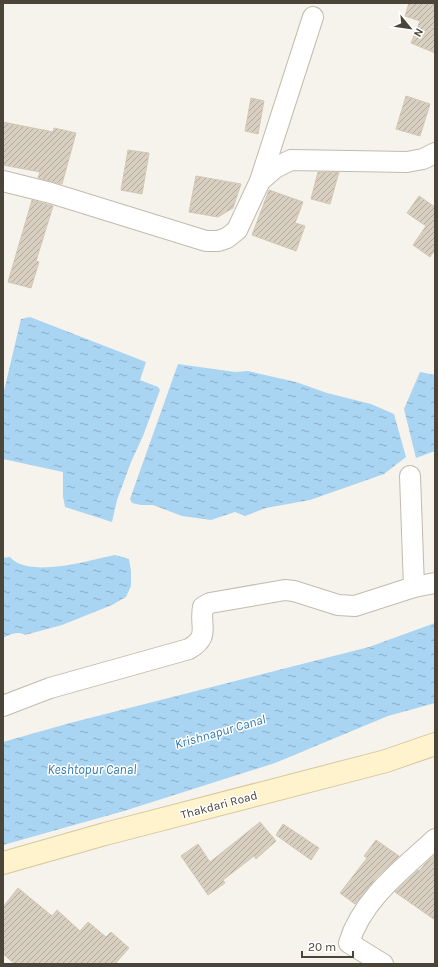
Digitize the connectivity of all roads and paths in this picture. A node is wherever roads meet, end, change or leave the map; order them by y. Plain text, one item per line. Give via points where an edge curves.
1 (313, 17) dead end
2 (435, 153) edge
3 (3, 181) edge
4 (260, 181) junction
5 (410, 476) dead end
6 (435, 583) edge
7 (414, 587) junction
8 (3, 706) edge
9 (435, 744) edge
10 (435, 840) edge
11 (3, 863) edge
12 (383, 964) edge

1 - 4 street
2 - 4 street via 423,159 407,162 291,160 275,168
3 - 4 street via 206,240 218,241 237,230
5 - 7 street
6 - 7 street
7 - 8 street via 355,606 338,605 284,590 210,603 204,607 202,614 201,638 189,648 50,688
9 - 11 street, Thakdari Road via 386,761
10 - 12 street via 380,891 362,914 351,936 349,942

